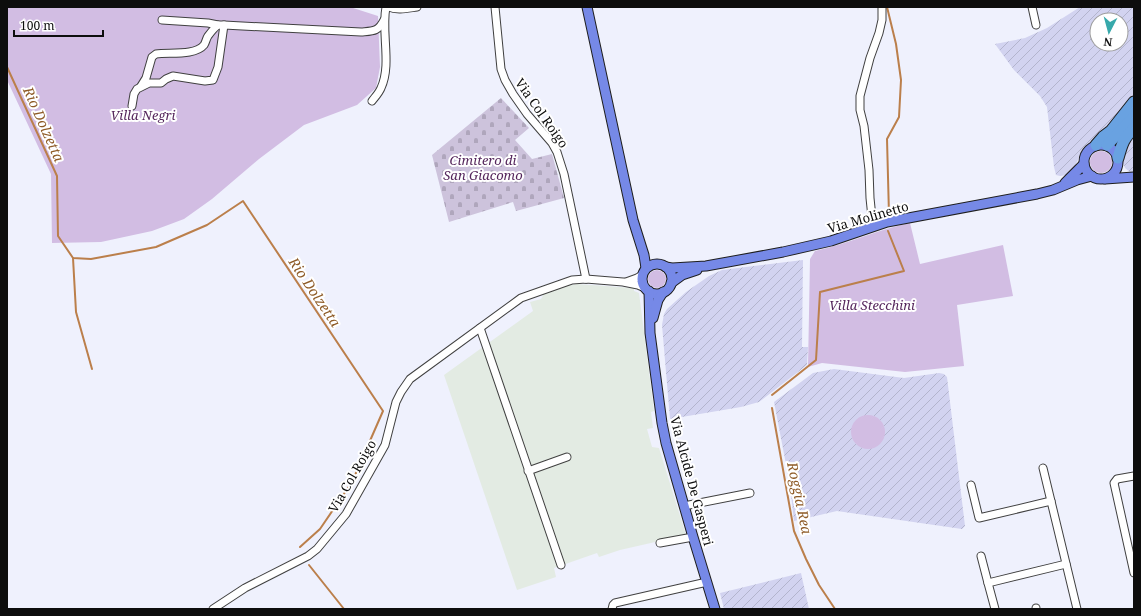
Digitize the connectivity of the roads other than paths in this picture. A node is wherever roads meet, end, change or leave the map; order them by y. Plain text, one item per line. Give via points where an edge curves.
1 (386, 7) edge
2 (389, 7) edge
3 (418, 7) edge
4 (495, 7) edge
5 (587, 7) edge
6 (882, 7) edge
7 (1032, 7) edge
8 (162, 20) dead end
9 (384, 20) junction
10 (221, 25) junction
11 (1036, 25) dead end
12 (141, 86) junction
13 (372, 101) dead end
14 (1134, 102) edge
15 (132, 106) dead end
16 (1134, 117) edge
17 (1134, 128) edge
18 (1101, 146) junction
19 (1118, 162) junction
20 (1084, 164) junction
21 (1092, 176) junction
22 (1133, 177) edge
23 (1103, 179) junction
24 (1061, 186) junction
25 (634, 225) junction
26 (873, 227) junction
27 (663, 265) junction
28 (706, 266) junction
29 (644, 271) junction
30 (586, 279) junction
31 (625, 282) junction
32 (671, 283) junction
33 (647, 290) junction
34 (663, 292) junction
35 (480, 328) junction
36 (650, 334) junction
37 (567, 458) dead end
38 (1043, 468) dead end
39 (528, 471) junction
40 (1134, 476) edge
41 (971, 485) dead end
42 (750, 493) dead end
43 (1051, 501) junction
44 (684, 506) junction
45 (693, 537) junction
46 (1130, 540) edge
47 (660, 544) dead end
48 (981, 556) dead end
49 (1066, 564) junction
50 (560, 565) dead end
51 (1134, 573) edge
52 (707, 582) junction
53 (988, 582) junction
54 (214, 609) edge
55 (612, 609) edge
56 (715, 609) edge
57 (995, 609) edge
58 (1077, 609) edge

1 - 9 street
2 - 3 street
4 - 30 street, Via Col Roigo via 501,69 526,114 557,152
5 - 25 main road
6 - 26 street via 879,33 860,96
7 - 11 street
8 - 10 street
9 - 10 street via 381,27 374,31 361,32
9 - 13 street via 385,76 381,90
10 - 12 street via 211,31 206,43 201,47 186,52 156,54 152,57
10 - 12 street via 218,67 213,80 173,76 161,83 150,82
12 - 15 street via 134,94
14 - 18 highway via 1103,137
16 - 18 highway
17 - 19 highway via 1123,142
18 - 19 main road via 1112,148 1116,152
18 - 20 main road, Via Molinetto via 1090,148 1084,158
19 - 22 main road
19 - 23 main road via 1112,175
20 - 21 main road
20 - 24 main road, Via Molinetto
21 - 23 main road
21 - 24 main road, Via Molinetto
22 - 23 main road
24 - 26 main road, Via Molinetto via 1037,194
25 - 27 main road via 650,254
25 - 29 main road via 644,255
26 - 28 main road, Via Molinetto via 831,241
27 - 28 main road, Via Molinetto via 672,268
27 - 29 main road via 655,264
27 - 32 main road via 671,274
28 - 32 main road, Via Molinetto via 682,275
29 - 31 street, Via Col Roigo via 635,279
29 - 33 main road via 642,279
30 - 31 street, Via Col Roigo
30 - 35 street, Via Col Roigo via 572,280 521,298
31 - 33 street, Via Col Roigo via 638,284
32 - 34 main road
33 - 34 main road
33 - 36 main road, Via Alcide De Gasperi
34 - 36 main road, Via Alcide De Gasperi via 658,300
35 - 39 street
35 - 54 street, Via Col Roigo via 410,379 396,402 385,445 346,514 317,549 245,588
36 - 44 main road, Via Alcide De Gasperi via 663,430
37 - 39 street
38 - 43 street
39 - 50 street
40 - 46 street via 1117,479 1114,483
41 - 43 street via 979,518
42 - 44 street
43 - 49 street
44 - 45 main road, Via Alcide De Gasperi
45 - 47 street
45 - 52 main road, Via Alcide De Gasperi
46 - 51 street
48 - 53 street
49 - 53 street
49 - 58 street
52 - 55 street via 615,603
52 - 56 main road, Via Alcide De Gasperi
53 - 57 street

